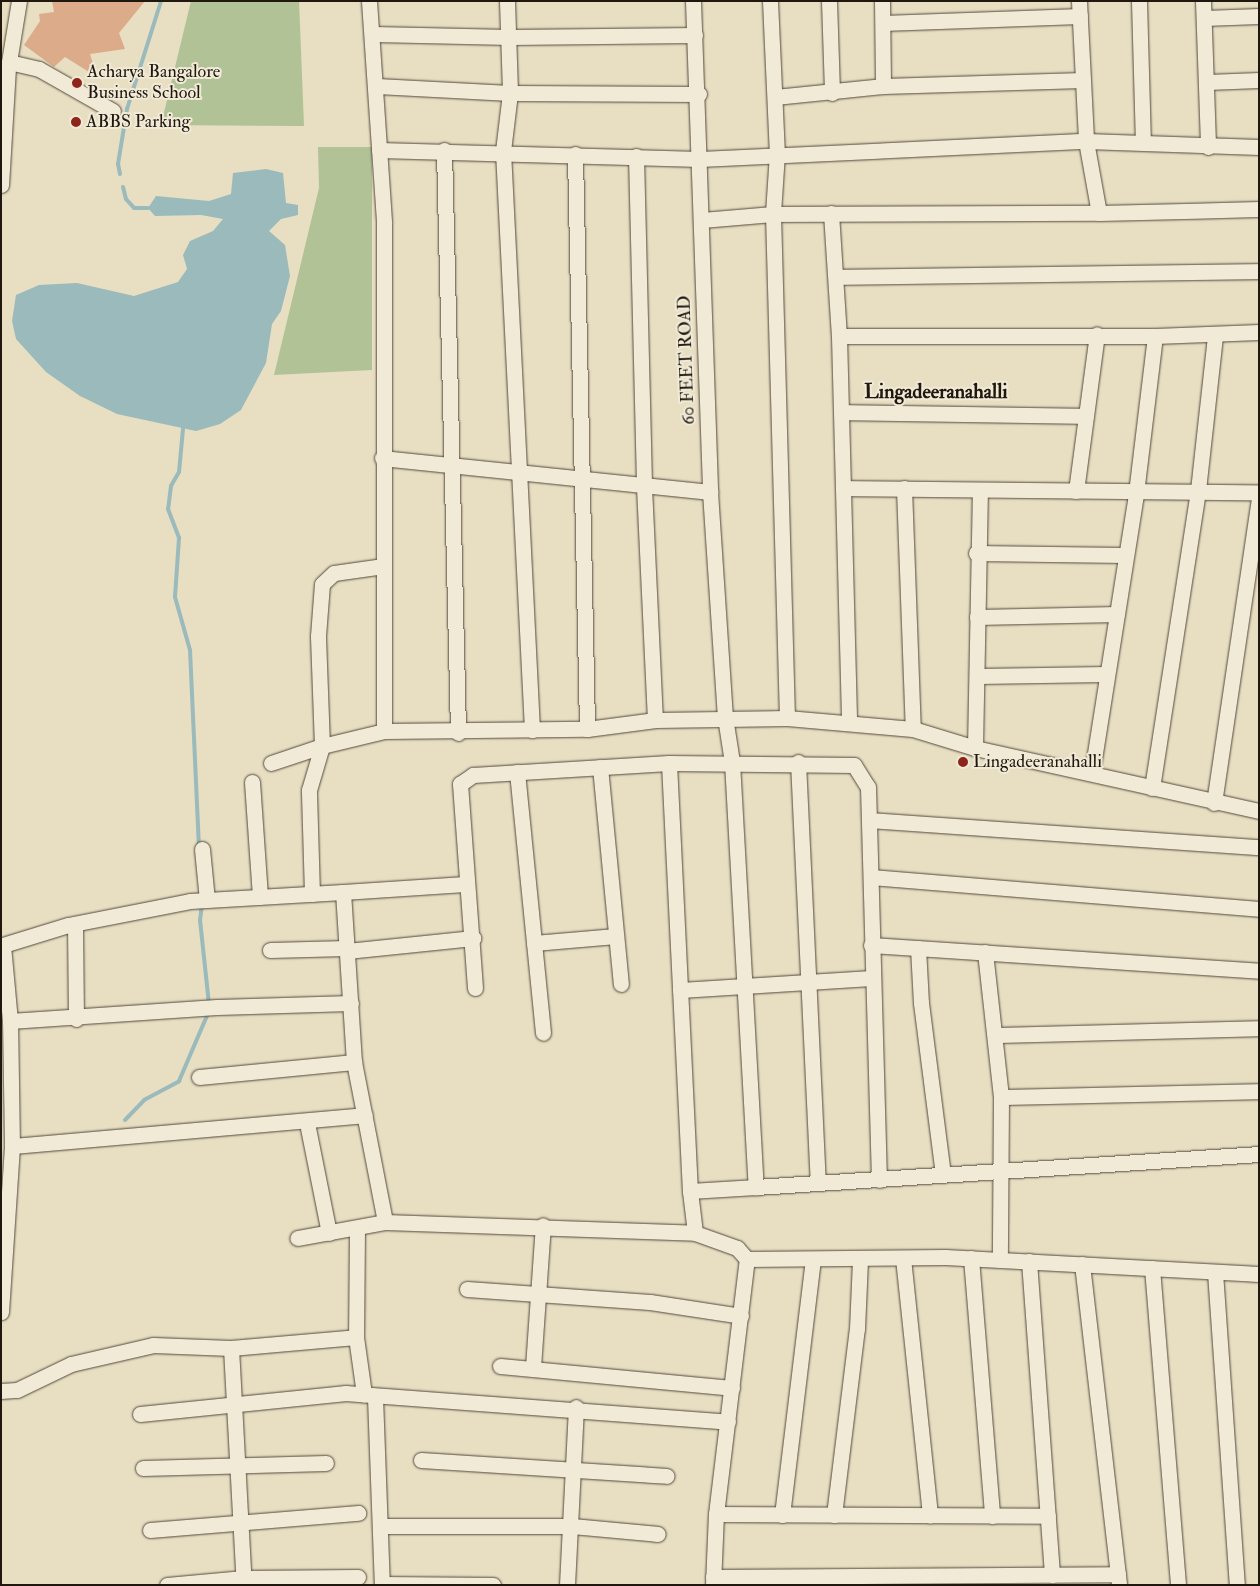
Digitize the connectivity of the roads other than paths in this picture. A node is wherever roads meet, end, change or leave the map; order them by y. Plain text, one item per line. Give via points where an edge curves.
1 (19, 1) edge
2 (369, 1) edge
3 (507, 1) edge
4 (694, 1) edge
5 (770, 1) edge
6 (829, 1) edge
7 (882, 1) edge
8 (1139, 1) edge
9 (1203, 1) edge
10 (1079, 8) edge
11 (1259, 16) edge
12 (1204, 18) junction
13 (883, 23) junction
14 (374, 34) junction
15 (7, 35) edge
16 (695, 35) junction
17 (510, 37) junction
18 (9, 62) junction
19 (1083, 80) junction
20 (1259, 80) edge
21 (1207, 82) junction
22 (377, 86) junction
23 (883, 86) junction
24 (510, 93) junction
25 (832, 93) junction
26 (698, 94) junction
27 (775, 97) junction
28 (114, 111) dead end
29 (4, 115) edge
30 (1086, 141) junction
31 (1143, 143) junction
32 (1208, 147) junction
33 (1259, 147) edge
34 (379, 150) junction
35 (444, 150) junction
36 (503, 152) junction
37 (575, 154) junction
38 (777, 154) junction
39 (636, 156) junction
40 (700, 159) junction
41 (1, 185) edge
42 (1259, 209) edge
43 (1099, 213) junction
44 (773, 214) junction
45 (831, 214) junction
46 (702, 220) junction
47 (1259, 270) edge
48 (836, 277) junction
49 (1259, 332) edge
50 (1097, 334) junction
51 (839, 336) junction
52 (1155, 336) junction
53 (1215, 336) junction
54 (841, 412) junction
55 (1086, 416) junction
56 (382, 458) junction
57 (452, 465) junction
58 (520, 474) junction
59 (583, 482) junction
60 (644, 487) junction
61 (843, 488) junction
62 (904, 488) junction
63 (980, 490) junction
64 (1198, 490) junction
65 (1076, 491) junction
66 (710, 492) junction
67 (1259, 492) edge
68 (1136, 494) junction
69 (1259, 498) edge
70 (976, 553) junction
71 (1124, 554) junction
72 (384, 566) junction
73 (1117, 614) junction
74 (978, 616) junction
75 (1106, 674) junction
76 (978, 676) junction
77 (725, 717) junction
78 (788, 718) junction
79 (655, 720) junction
80 (849, 721) junction
81 (587, 729) junction
82 (914, 729) junction
83 (532, 730) junction
84 (384, 731) junction
85 (458, 733) junction
86 (322, 746) junction
87 (975, 748) junction
88 (732, 762) junction
89 (798, 762) junction
90 (270, 763) dead end
91 (669, 763) junction
92 (600, 767) junction
93 (517, 772) junction
94 (1092, 772) junction
95 (252, 782) dead end
96 (1152, 788) junction
97 (1214, 803) junction
98 (1259, 812) edge
99 (869, 820) junction
100 (1259, 847) edge
101 (202, 849) dead end
102 (871, 877) junction
103 (465, 884) junction
104 (343, 892) junction
105 (312, 894) junction
106 (260, 897) junction
107 (203, 900) junction
108 (1259, 909) edge
109 (75, 924) junction
110 (616, 936) junction
111 (473, 938) junction
112 (534, 942) junction
113 (871, 945) junction
114 (918, 948) junction
115 (347, 949) junction
116 (270, 950) dead end
117 (985, 952) junction
118 (1259, 971) edge
119 (872, 978) junction
120 (810, 982) junction
121 (621, 984) dead end
122 (743, 986) junction
123 (474, 988) dead end
124 (680, 990) junction
125 (351, 1003) junction
126 (76, 1018) junction
127 (10, 1021) junction
128 (1259, 1028) edge
129 (543, 1033) dead end
130 (996, 1036) junction
131 (354, 1062) junction
132 (199, 1077) dead end
133 (1259, 1091) edge
134 (1001, 1097) junction
135 (365, 1115) junction
136 (307, 1123) junction
137 (12, 1146) junction
138 (1259, 1154) edge
139 (1002, 1174) junction
140 (944, 1175) junction
141 (879, 1180) junction
142 (818, 1183) junction
143 (756, 1187) junction
144 (690, 1191) junction
145 (5, 1205) edge
146 (385, 1222) junction
147 (543, 1225) junction
148 (357, 1229) junction
149 (329, 1233) junction
150 (695, 1233) junction
151 (296, 1238) dead end
152 (860, 1258) junction
153 (903, 1258) junction
154 (970, 1258) junction
155 (3, 1259) edge
156 (747, 1259) junction
157 (813, 1260) junction
158 (1000, 1260) junction
159 (1029, 1261) junction
160 (1082, 1264) junction
161 (1152, 1268) junction
162 (1214, 1272) junction
163 (1259, 1274) edge
164 (467, 1289) dead end
165 (538, 1293) junction
166 (1, 1312) edge
167 (740, 1316) junction
168 (356, 1338) junction
169 (231, 1348) junction
170 (500, 1366) dead end
171 (533, 1367) junction
172 (732, 1388) junction
173 (1, 1391) edge
174 (370, 1395) junction
175 (232, 1405) junction
176 (576, 1408) junction
177 (140, 1414) dead end
178 (728, 1422) junction
179 (421, 1460) dead end
180 (326, 1463) dead end
181 (236, 1466) junction
182 (143, 1468) dead end
183 (574, 1470) junction
184 (666, 1476) dead end
185 (358, 1513) dead end
186 (716, 1514) junction
187 (782, 1515) junction
188 (834, 1515) junction
189 (930, 1516) junction
190 (992, 1516) junction
191 (1048, 1516) junction
192 (240, 1522) junction
193 (380, 1526) junction
194 (572, 1526) junction
195 (150, 1530) dead end
196 (658, 1534) dead end
197 (1052, 1575) junction
198 (358, 1577) dead end
199 (1118, 1579) edge
200 (244, 1581) edge
201 (713, 1581) edge
202 (167, 1585) edge
203 (382, 1585) edge
204 (493, 1585) edge
205 (567, 1585) edge
206 (1178, 1585) edge
207 (1237, 1585) edge

1 - 15 street
2 - 14 street
3 - 17 street
4 - 16 street, 60 FEET ROAD
5 - 27 street
6 - 25 street
7 - 13 street
8 - 31 street
9 - 12 street
10 - 13 street
10 - 19 street
11 - 12 street
12 - 21 street
13 - 23 street
14 - 17 street
14 - 22 street
15 - 18 street
16 - 17 street
16 - 26 street, 60 FEET ROAD
17 - 24 street
18 - 28 street via 39,69
18 - 29 street
19 - 23 street
19 - 30 street
20 - 21 street
21 - 32 street
22 - 24 street
22 - 34 street
23 - 25 street
24 - 26 street
24 - 36 street
25 - 27 street
26 - 40 street, 60 FEET ROAD
27 - 38 street
29 - 41 street
30 - 31 street
30 - 38 street
30 - 43 street
31 - 32 street
32 - 33 street
34 - 35 street
34 - 56 street via 384,223
35 - 36 street
35 - 57 street
36 - 37 street
36 - 58 street
37 - 39 street
37 - 59 street
38 - 40 street
38 - 44 street
39 - 40 street
39 - 60 street
40 - 46 street, 60 FEET ROAD
42 - 43 street
43 - 45 street
44 - 45 street
44 - 46 street
44 - 78 street
45 - 48 street
46 - 66 street, 60 FEET ROAD
47 - 48 street
48 - 51 street
49 - 53 street
50 - 51 street
50 - 52 street
50 - 55 street
51 - 54 street
52 - 53 street
52 - 68 street
53 - 64 street
54 - 55 street
54 - 61 street
55 - 65 street
56 - 57 street
56 - 72 street
57 - 58 street
57 - 85 street
58 - 59 street
58 - 83 street
59 - 60 street
59 - 81 street
60 - 66 street
60 - 79 street
61 - 62 street
61 - 80 street
62 - 63 street
62 - 82 street
63 - 65 street
63 - 70 street
64 - 67 street
64 - 68 street
64 - 96 street
65 - 68 street
66 - 77 street, 60 FEET ROAD
68 - 71 street
69 - 97 street
70 - 71 street
70 - 74 street
71 - 73 street
72 - 84 street
72 - 86 street via 334,573 322,584 318,636
73 - 74 street
73 - 75 street
74 - 76 street
75 - 76 street
75 - 94 street
76 - 87 street
77 - 78 street
77 - 79 street
77 - 88 street, 60 FEET ROAD
78 - 80 street
79 - 81 street
80 - 82 street
81 - 83 street
82 - 87 street
83 - 85 street
84 - 85 street
84 - 86 street
86 - 90 street
86 - 105 street via 309,790
87 - 94 street
88 - 89 street
88 - 91 street
88 - 122 street, 60 FEET ROAD
89 - 99 street via 854,765 868,787
89 - 120 street
91 - 92 street
91 - 124 street
92 - 93 street
92 - 110 street
93 - 103 street via 473,774 460,784
93 - 112 street
94 - 96 street
95 - 106 street
96 - 97 street
97 - 98 street
99 - 100 street
99 - 102 street
101 - 107 street
102 - 108 street
102 - 113 street
103 - 104 street
103 - 111 street via 470,893
104 - 105 street
104 - 115 street
105 - 106 street
106 - 107 street
107 - 109 street
109 - 126 street
109 - 127 street via 3,946
110 - 112 street
110 - 121 street
111 - 115 street
111 - 123 street
112 - 129 street
113 - 114 street
113 - 119 street
114 - 117 street
114 - 140 street via 921,1003
115 - 116 street
115 - 125 street
117 - 118 street
117 - 130 street
119 - 120 street
119 - 141 street
120 - 122 street
120 - 142 street
122 - 124 street
122 - 143 street, 60 FEET ROAD
124 - 144 street
125 - 126 street via 217,1007
125 - 131 street
126 - 127 street
127 - 137 street
128 - 130 street
130 - 134 street
131 - 132 street
131 - 135 street
133 - 134 street
134 - 139 street
135 - 136 street
135 - 146 street
136 - 137 street
136 - 149 street
137 - 145 street
138 - 139 street
139 - 140 street
139 - 158 street
140 - 141 street
141 - 142 street
142 - 143 street
143 - 144 street
144 - 150 street
145 - 155 street
146 - 147 street
146 - 148 street
147 - 150 street
147 - 165 street
148 - 149 street
148 - 168 street
149 - 151 street
150 - 156 street via 737,1248
152 - 153 street
152 - 157 street
152 - 188 street via 857,1329
153 - 154 street
153 - 189 street
154 - 158 street
154 - 190 street
155 - 166 street
156 - 157 street
156 - 167 street
157 - 187 street
158 - 159 street
159 - 160 street
159 - 191 street
160 - 161 street
160 - 199 street
161 - 162 street
161 - 206 street
162 - 163 street
162 - 207 street
164 - 165 street
165 - 167 street via 650,1302
165 - 171 street
167 - 172 street
168 - 169 street
168 - 174 street
169 - 173 street via 153,1345 71,1364 17,1390
169 - 175 street
170 - 171 street
171 - 172 street
172 - 178 street
174 - 175 street
174 - 176 street
174 - 193 street
175 - 177 street
175 - 181 street
176 - 178 street
176 - 183 street
178 - 186 street
179 - 183 street
180 - 181 street
181 - 182 street
181 - 192 street
183 - 184 street
183 - 194 street
185 - 192 street
186 - 187 street
186 - 201 street
187 - 188 street
188 - 189 street
189 - 190 street
190 - 191 street
191 - 197 street
192 - 195 street
192 - 200 street
193 - 194 street
193 - 203 street
194 - 196 street
194 - 205 street
197 - 199 street
197 - 201 street
198 - 200 street
200 - 202 street
203 - 204 street

